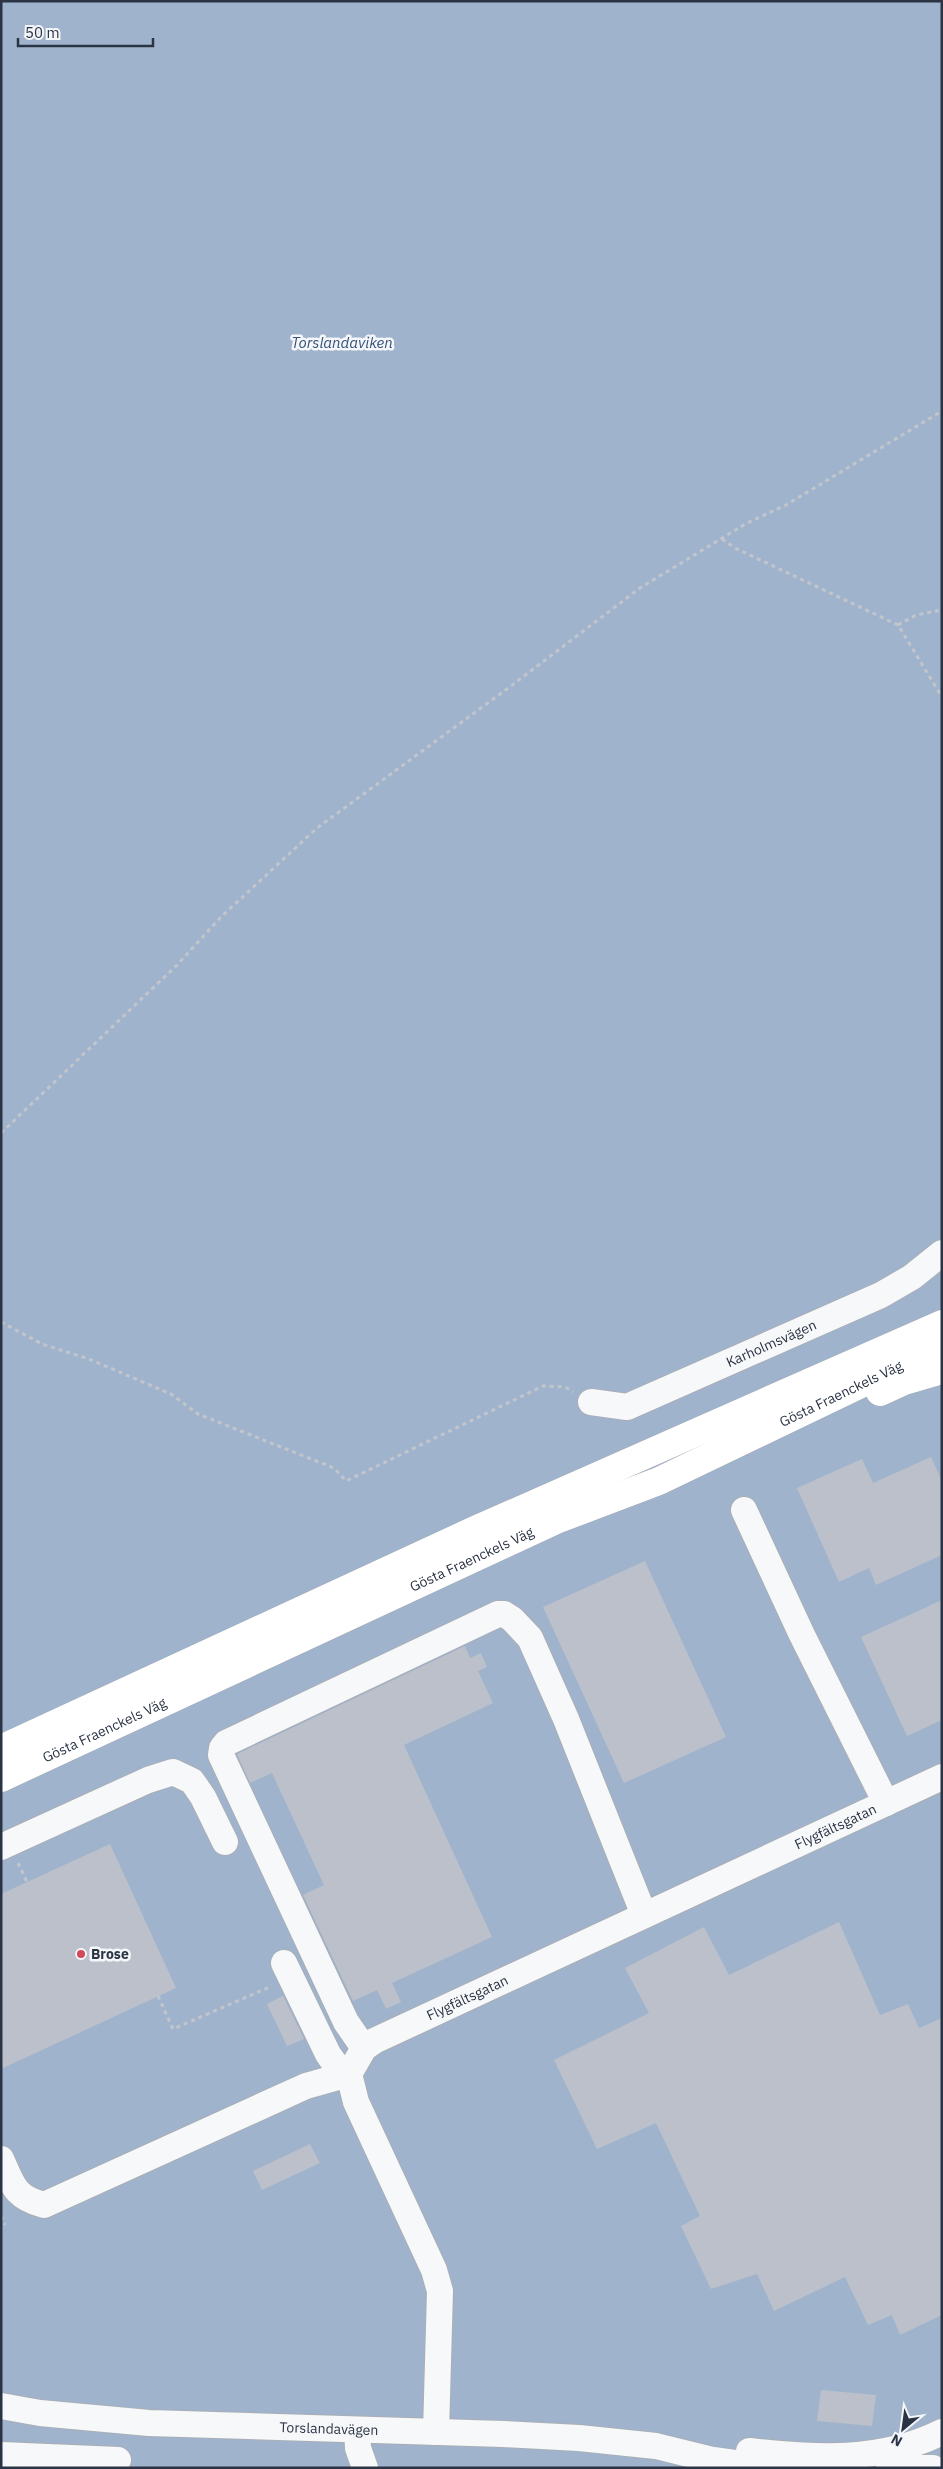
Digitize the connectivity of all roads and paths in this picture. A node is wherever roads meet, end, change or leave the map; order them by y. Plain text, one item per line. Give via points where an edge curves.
1 (942, 410) edge
2 (722, 539) junction
3 (942, 610) edge
4 (898, 625) junction
5 (942, 697) edge
6 (1, 1133) edge
7 (942, 1253) edge
8 (1, 1322) edge
9 (942, 1324) edge
10 (942, 1345) edge
11 (942, 1370) edge
12 (591, 1402) joint
13 (777, 1425) junction
14 (744, 1510) dead end
15 (1, 1748) edge
16 (942, 1777) edge
17 (1, 1778) edge
18 (886, 1803) junction
19 (225, 1842) dead end
20 (10, 1855) edge
21 (27, 1882) dead end
22 (644, 1915) junction
23 (287, 1970) joint
24 (158, 1996) dead end
25 (364, 2048) junction
26 (350, 2074) junction
27 (1, 2159) edge
28 (1, 2216) edge
29 (5, 2225) dead end
30 (1, 2406) edge
31 (357, 2430) junction
32 (436, 2432) junction
33 (942, 2432) edge
34 (656, 2446) junction
35 (1, 2455) edge
36 (118, 2460) dead end
37 (365, 2468) edge
38 (772, 2468) edge
39 (889, 2468) edge
40 (933, 2468) edge

1 - 2 path via 786,505
2 - 4 path
2 - 6 path via 640,588 317,828 221,917 176,966
3 - 4 path via 916,615
4 - 5 path
7 - 12 street, Karholmsvägen via 912,1277 881,1294 627,1407
8 - 12 path via 42,1344 89,1359 171,1394 198,1414 334,1468 346,1481 543,1386 565,1387
9 - 15 main road, Gösta Fraenckels Väg via 475,1530
10 - 13 main road, Gösta Fraenckels Väg
11 - 13 main road via 904,1381 816,1418
13 - 17 main road, Gösta Fraenckels Väg via 659,1481 556,1520
14 - 18 street
16 - 18 street, Flygfältsgatan
18 - 22 street, Flygfältsgatan
19 - 20 street via 192,1781 173,1772 148,1780
20 - 21 path
22 - 25 street, Flygfältsgatan
22 - 25 street via 530,1638 504,1614 498,1614 253,1730 226,1743 221,1755 346,2022
23 - 24 path via 173,2029
23 - 26 street via 328,2054 335,2064
25 - 26 street
26 - 27 street via 306,2086 44,2205 25,2200
26 - 32 street via 356,2102 434,2270 440,2291
28 - 29 path
30 - 31 street, Torslandavägen via 118,2422
31 - 32 street, Torslandavägen
31 - 37 street via 358,2448
32 - 34 street, Torslandavägen via 579,2438
33 - 34 street, Torslandavägen via 882,2453 823,2458 685,2444
34 - 38 street, Torslandavägen via 713,2460
35 - 36 street
39 - 40 street

